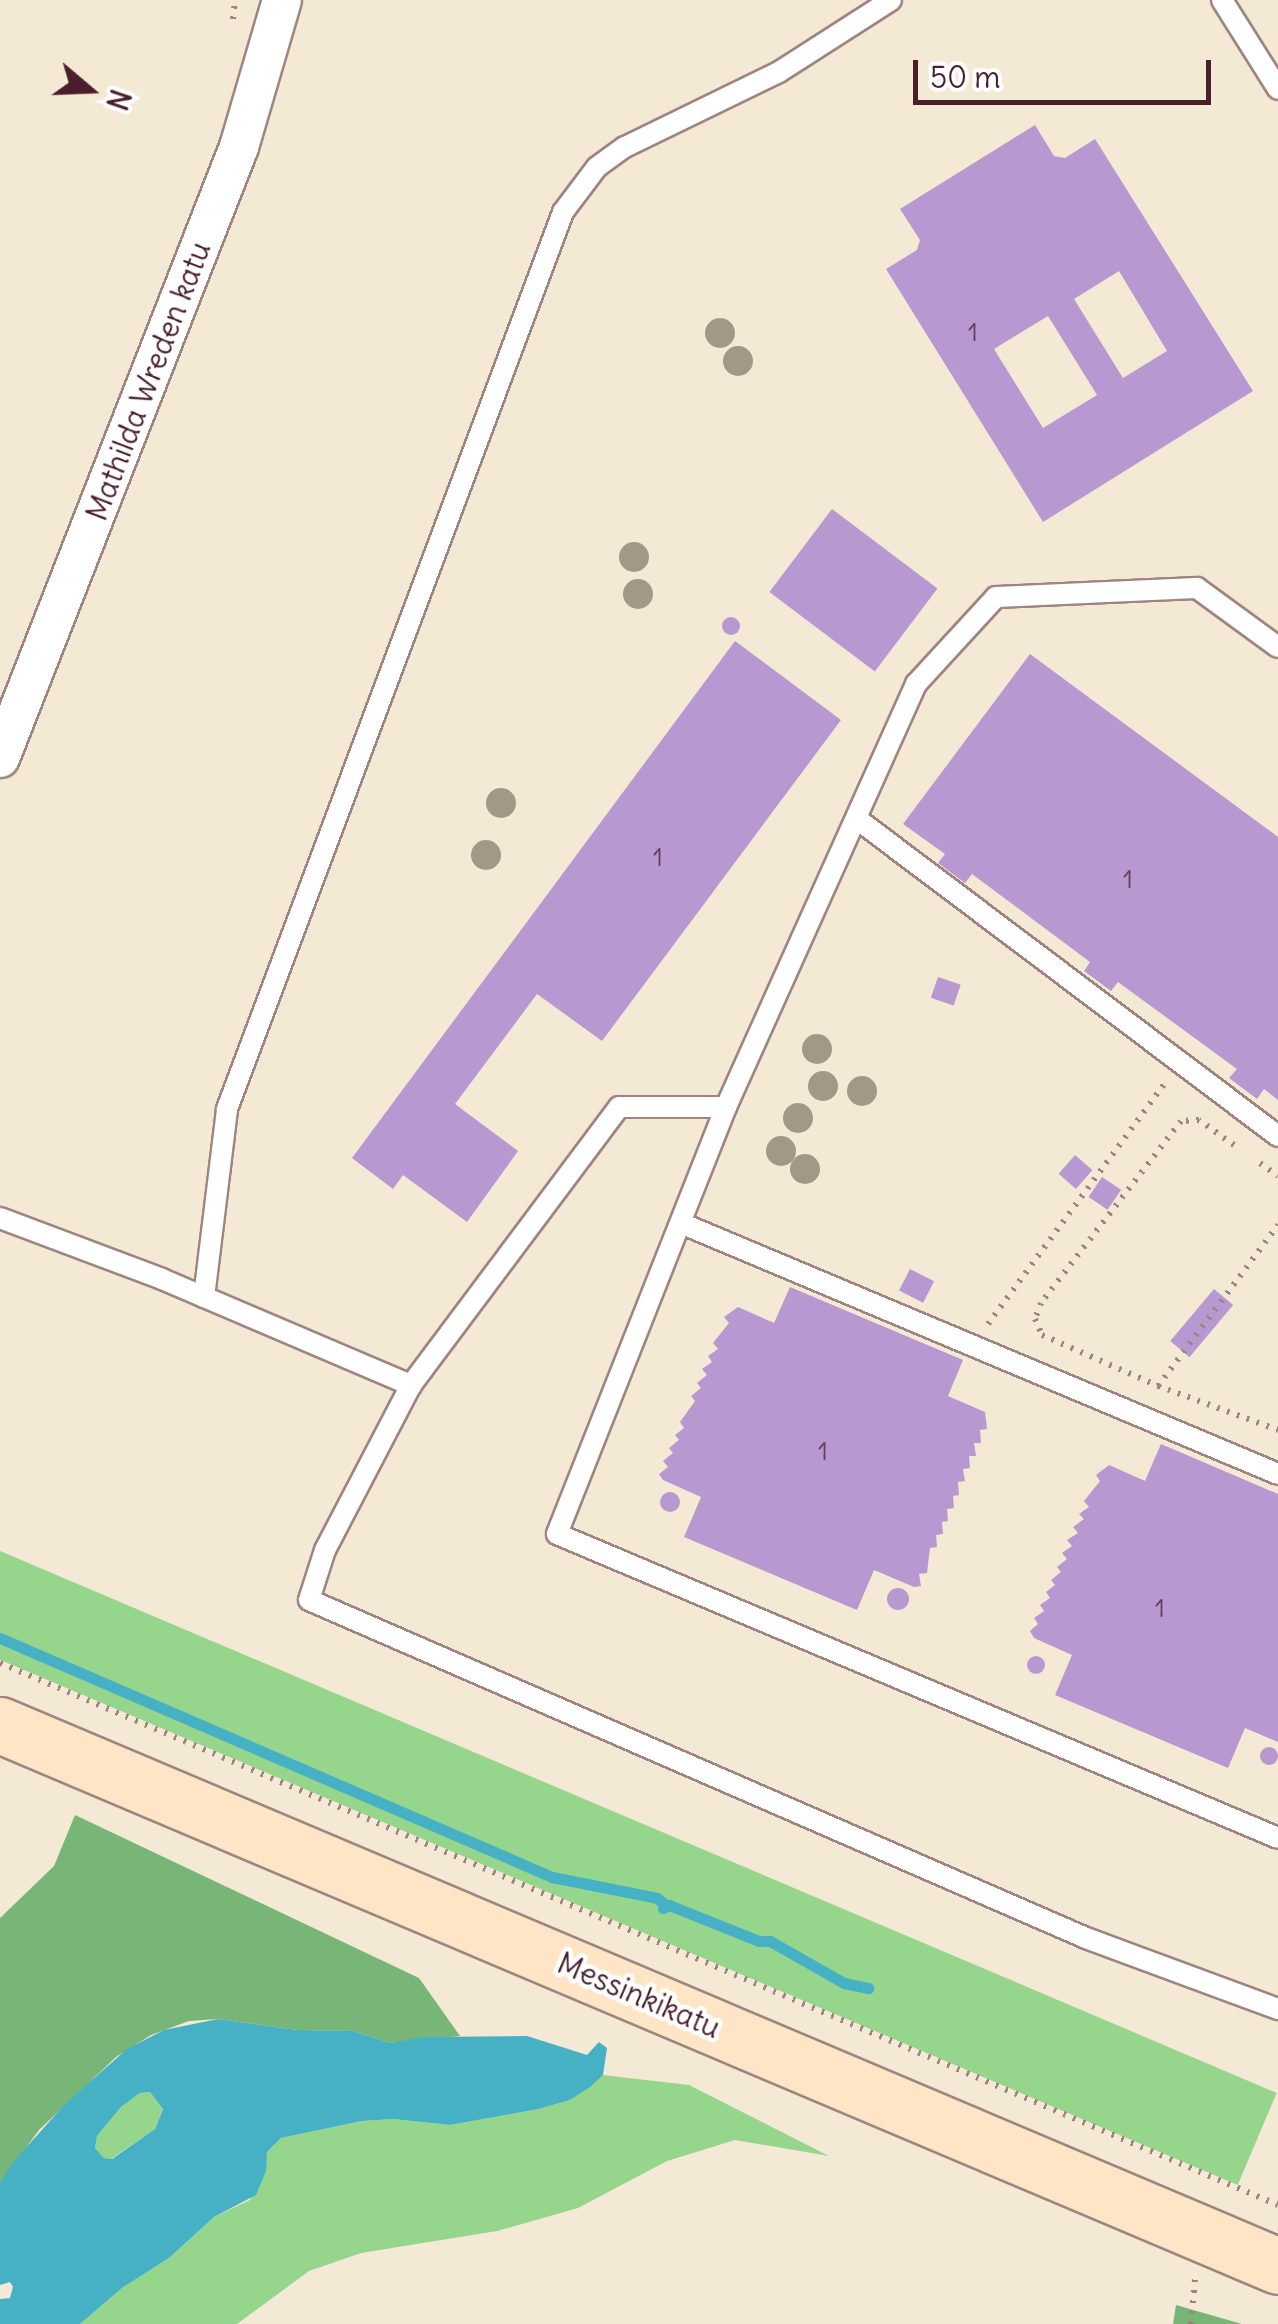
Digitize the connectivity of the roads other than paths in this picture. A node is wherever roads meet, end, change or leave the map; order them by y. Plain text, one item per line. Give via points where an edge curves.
1 (282, 0) edge
2 (892, 0) edge
3 (1222, 0) edge
4 (1278, 88) edge
5 (1278, 647) edge
6 (0, 758) edge
7 (857, 819) junction
8 (726, 1107) junction
9 (1278, 1136) edge
10 (0, 1218) edge
11 (683, 1224) junction
12 (204, 1297) junction
13 (411, 1385) junction
14 (1278, 1474) edge
15 (0, 1725) edge
16 (1278, 1838) edge
17 (1278, 2008) edge
18 (1278, 2266) edge

1 - 6 street, Mathilda Wreden katu via 226,182
2 - 12 lane via 779,72 625,147 597,167 563,212 228,1109
3 - 4 lane
5 - 7 lane via 1197,588 996,596 916,684
7 - 8 lane
7 - 9 lane
8 - 11 lane
8 - 13 lane via 619,1107
10 - 12 lane
11 - 14 lane
11 - 16 lane via 557,1534
12 - 13 lane
13 - 17 lane via 325,1550 308,1600 1086,1938
15 - 18 street, Messinkikatu

